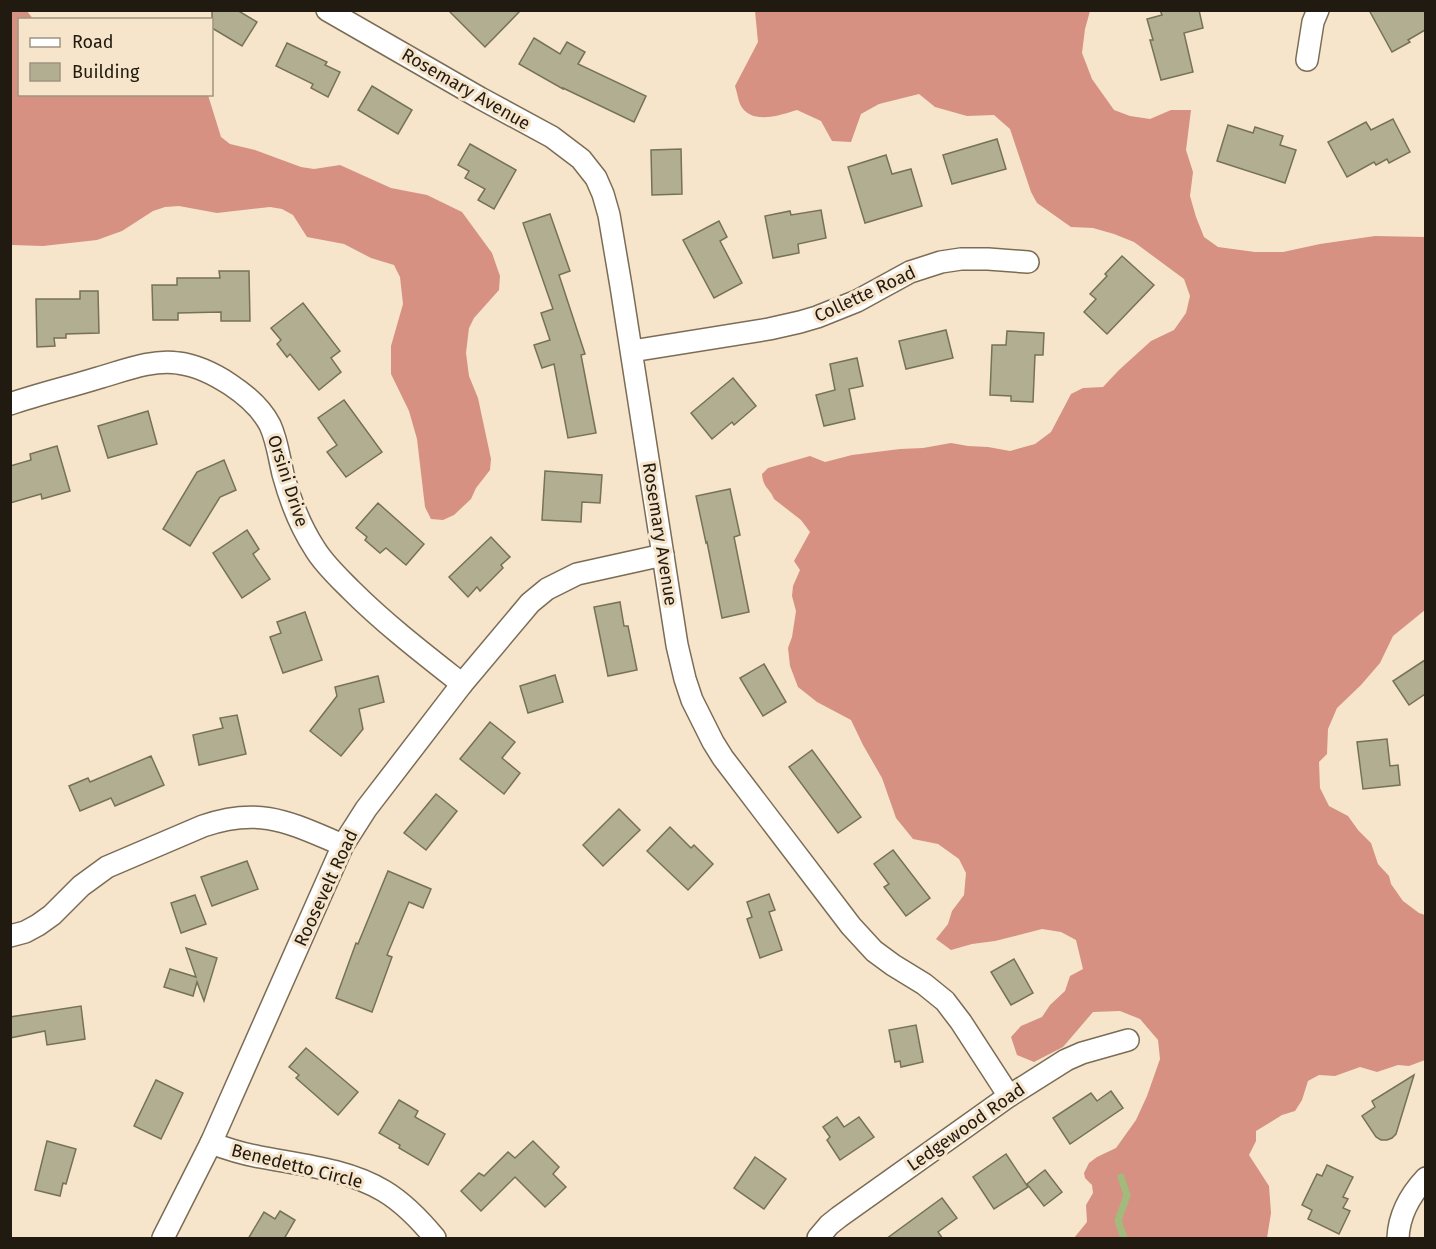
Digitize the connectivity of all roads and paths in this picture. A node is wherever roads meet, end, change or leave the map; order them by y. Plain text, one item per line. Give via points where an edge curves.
1 (327, 10) edge
2 (1318, 10) edge
3 (1307, 60) dead end
4 (1028, 262) dead end
5 (632, 351) junction
6 (10, 404) edge
7 (663, 555) junction
8 (462, 684) junction
9 (343, 845) junction
10 (10, 936) edge
11 (1128, 1040) dead end
12 (1009, 1096) junction
13 (211, 1143) junction
14 (1425, 1178) edge
15 (163, 1239) edge
16 (435, 1239) edge
17 (818, 1239) edge
18 (1398, 1239) edge

1 - 5 street, Rosemary Avenue via 552,137 587,165 600,186 609,215
2 - 3 street
4 - 5 street, Collette Road via 941,262 910,272 857,301 808,320
5 - 7 street, Rosemary Avenue
6 - 8 street, Orsini Drive via 164,363 187,365 231,385 258,408 271,427 288,493 316,551 368,607
7 - 8 street, Roosevelt Road via 577,574 547,589 530,603
7 - 12 street, Rosemary Avenue via 685,679 699,716 723,758 866,944 935,992 954,1011
8 - 9 street, Roosevelt Road
9 - 10 street via 280,820 249,816 218,820 107,867 38,925
9 - 13 street, Roosevelt Road
11 - 12 street, Ledgewood Road via 1071,1057
12 - 17 street, Ledgewood Road via 839,1217
13 - 15 street, Roosevelt Road
13 - 16 street, Benedetto Circle via 366,1182 399,1202
14 - 18 street via 1408,1202

